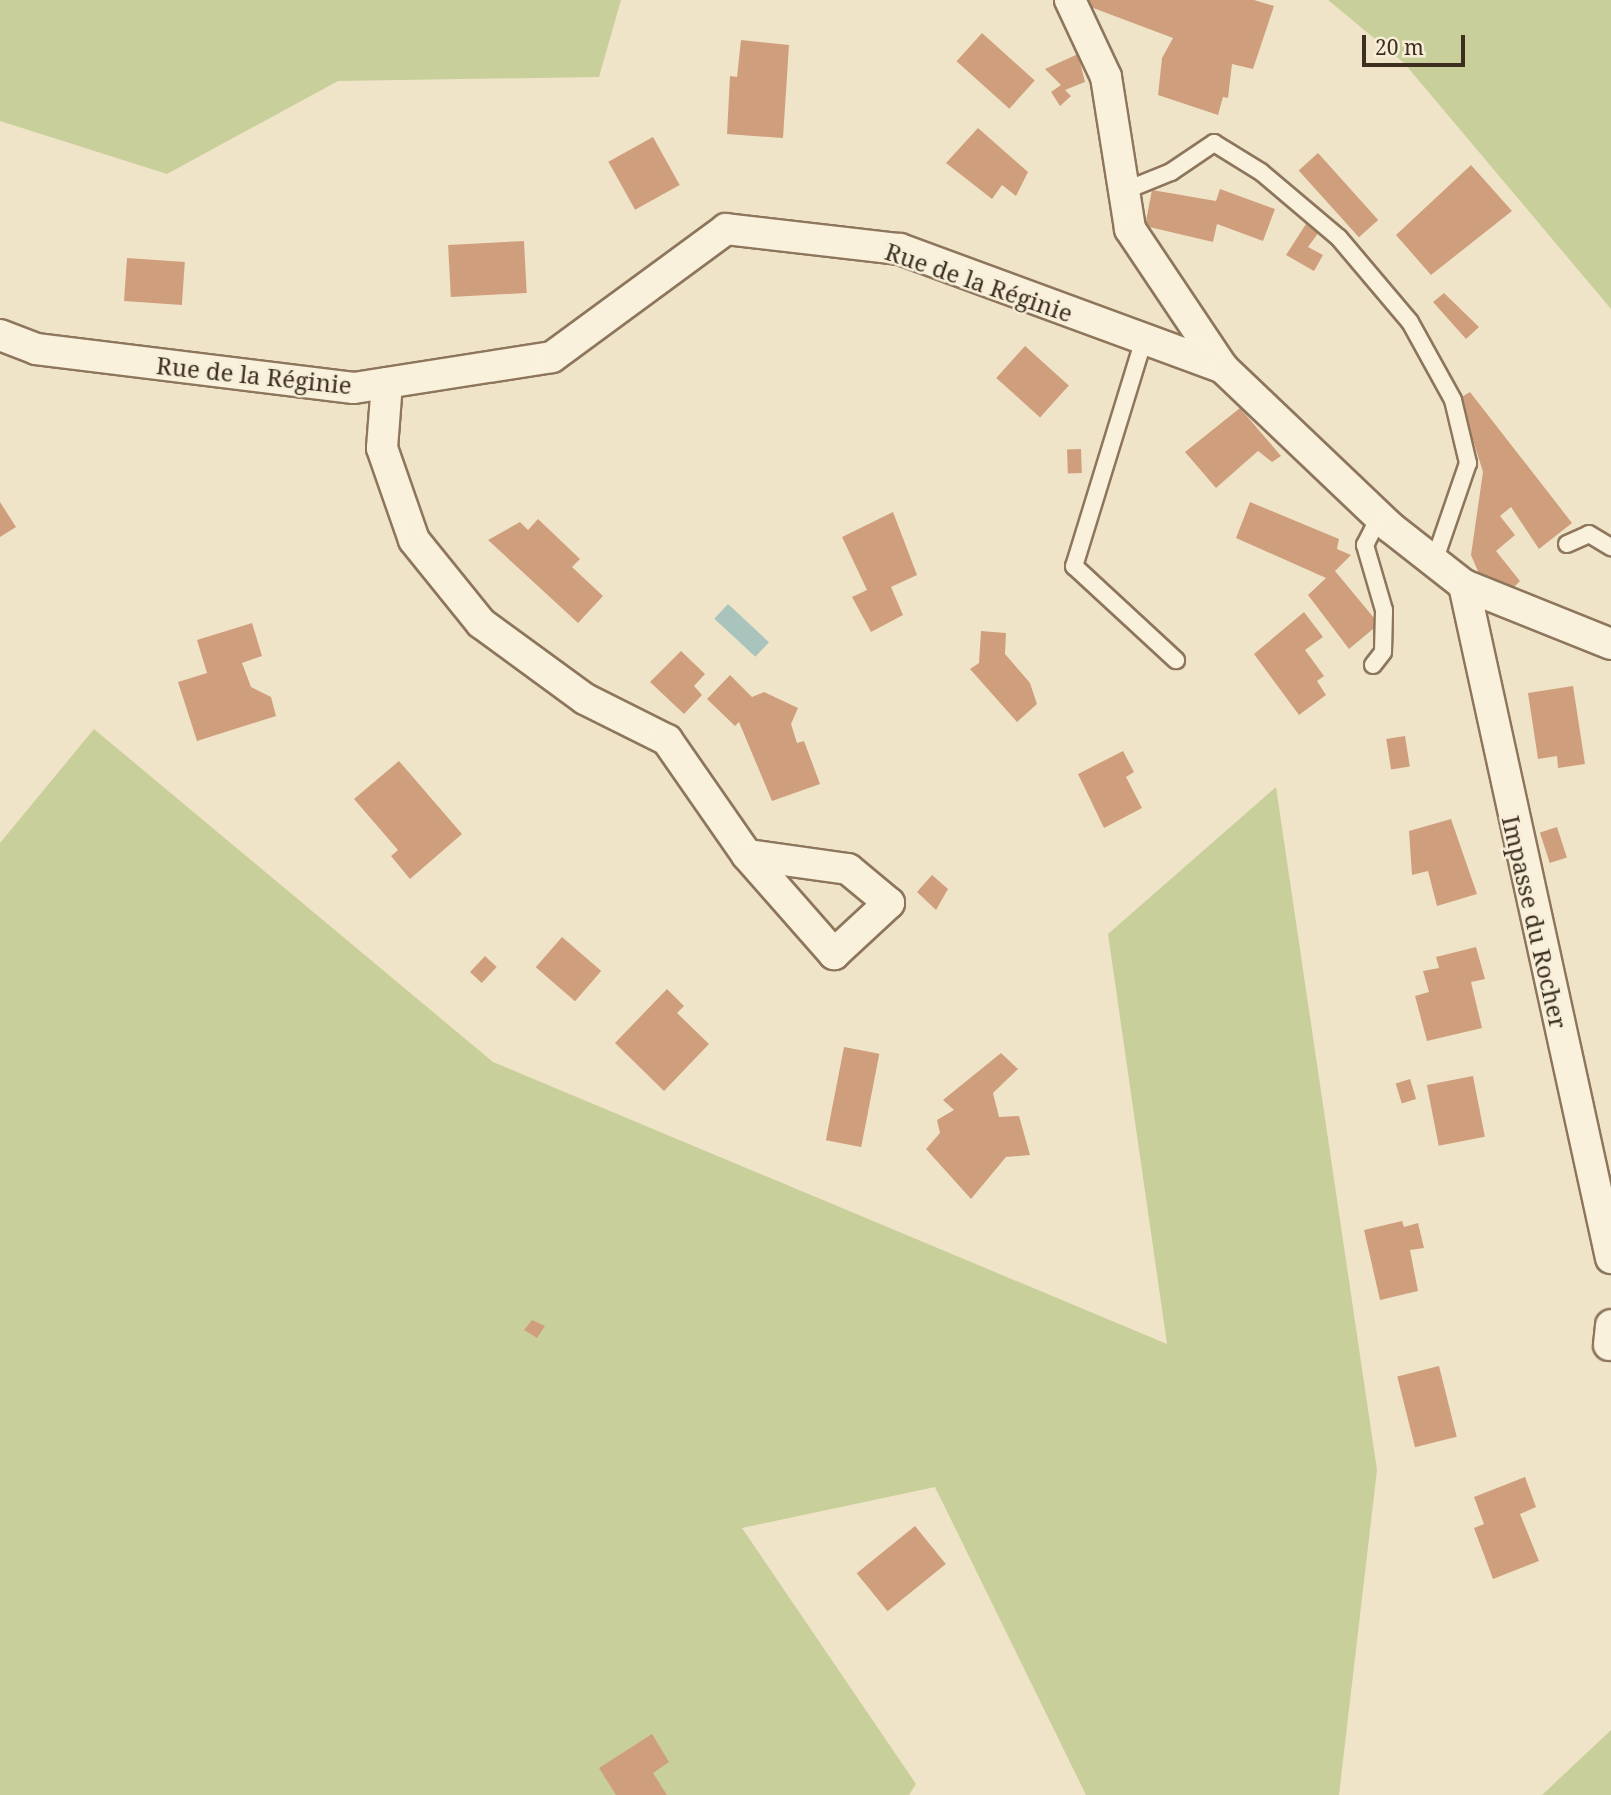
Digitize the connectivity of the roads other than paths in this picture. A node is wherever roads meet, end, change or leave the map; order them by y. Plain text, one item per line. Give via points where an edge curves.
1 (1070, 0) edge
2 (1124, 191) junction
3 (0, 335) edge
4 (1144, 339) junction
5 (1223, 368) junction
6 (387, 383) junction
7 (1379, 517) junction
8 (1567, 544) dead end
9 (1611, 547) edge
10 (1434, 562) junction
11 (1464, 585) junction
12 (1611, 644) edge
13 (1176, 660) dead end
14 (1373, 665) dead end
15 (747, 855) dead end
16 (1611, 1258) edge

1 - 2 street via 1106,77
2 - 5 street via 1130,229
2 - 10 lane via 1171,173 1214,143 1261,172 1339,238 1410,322 1453,400 1468,463
3 - 6 street, Rue de la Réginie via 36,349 354,388
4 - 5 street, Rue de la Réginie
4 - 6 street, Rue de la Réginie via 900,249 726,229 552,357
4 - 13 lane via 1074,566
5 - 7 street, Rue de la Réginie
6 - 15 street via 383,449 414,540 481,623 586,699 667,740
7 - 10 street, Rue de la Réginie
7 - 14 lane via 1365,545 1384,610 1383,652
8 - 9 lane via 1589,534
10 - 11 street, Rue de la Réginie
11 - 12 street, Rue de la Réginie
11 - 16 street, Impasse du Rocher

